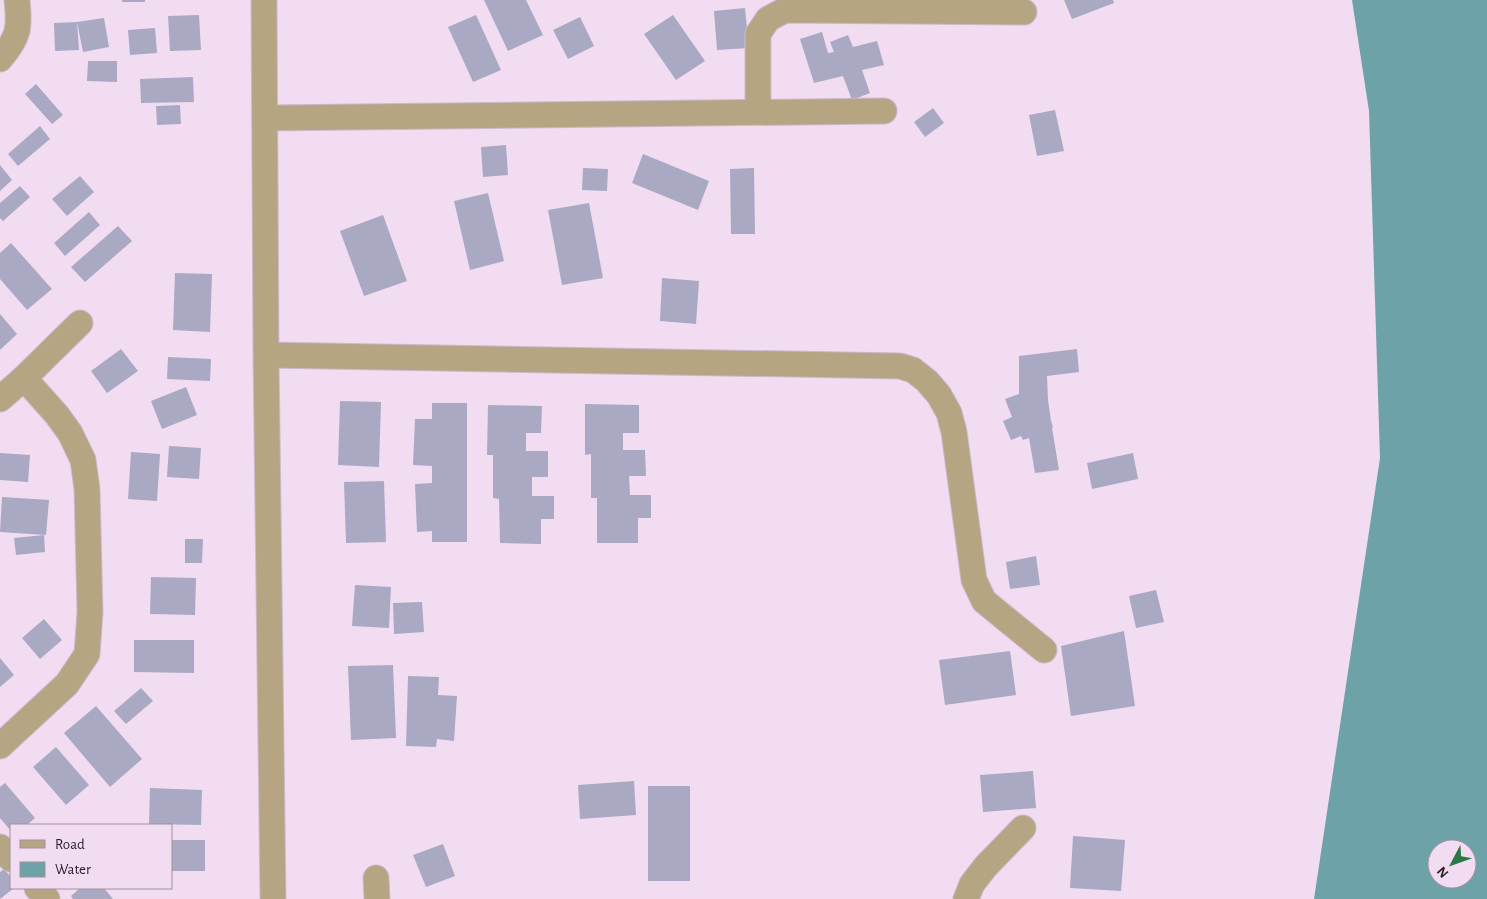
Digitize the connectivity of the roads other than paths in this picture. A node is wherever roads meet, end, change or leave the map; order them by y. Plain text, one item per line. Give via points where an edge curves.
1 (17, 0) edge
2 (264, 0) edge
3 (1024, 12) dead end
4 (0, 59) edge
5 (884, 111) dead end
6 (758, 112) junction
7 (264, 118) junction
8 (80, 323) dead end
9 (266, 355) junction
10 (24, 378) junction
11 (0, 399) edge
12 (1044, 650) dead end
13 (0, 746) edge
14 (1023, 828) dead end
15 (0, 847) edge
16 (10, 858) edge
17 (38, 889) edge
18 (47, 899) edge
19 (273, 899) edge
20 (966, 899) edge

1 - 4 street via 17,35
2 - 7 street
3 - 6 street via 785,10 768,19 758,34
5 - 6 street
6 - 7 street
7 - 9 street
8 - 10 street
9 - 12 street via 900,366 913,370 939,395 949,413 974,580 984,601
9 - 19 street
10 - 11 street
10 - 13 street via 70,433 83,460 87,490 90,612 87,654 67,684
14 - 20 street via 986,866 972,884
15 - 16 street
17 - 18 street

